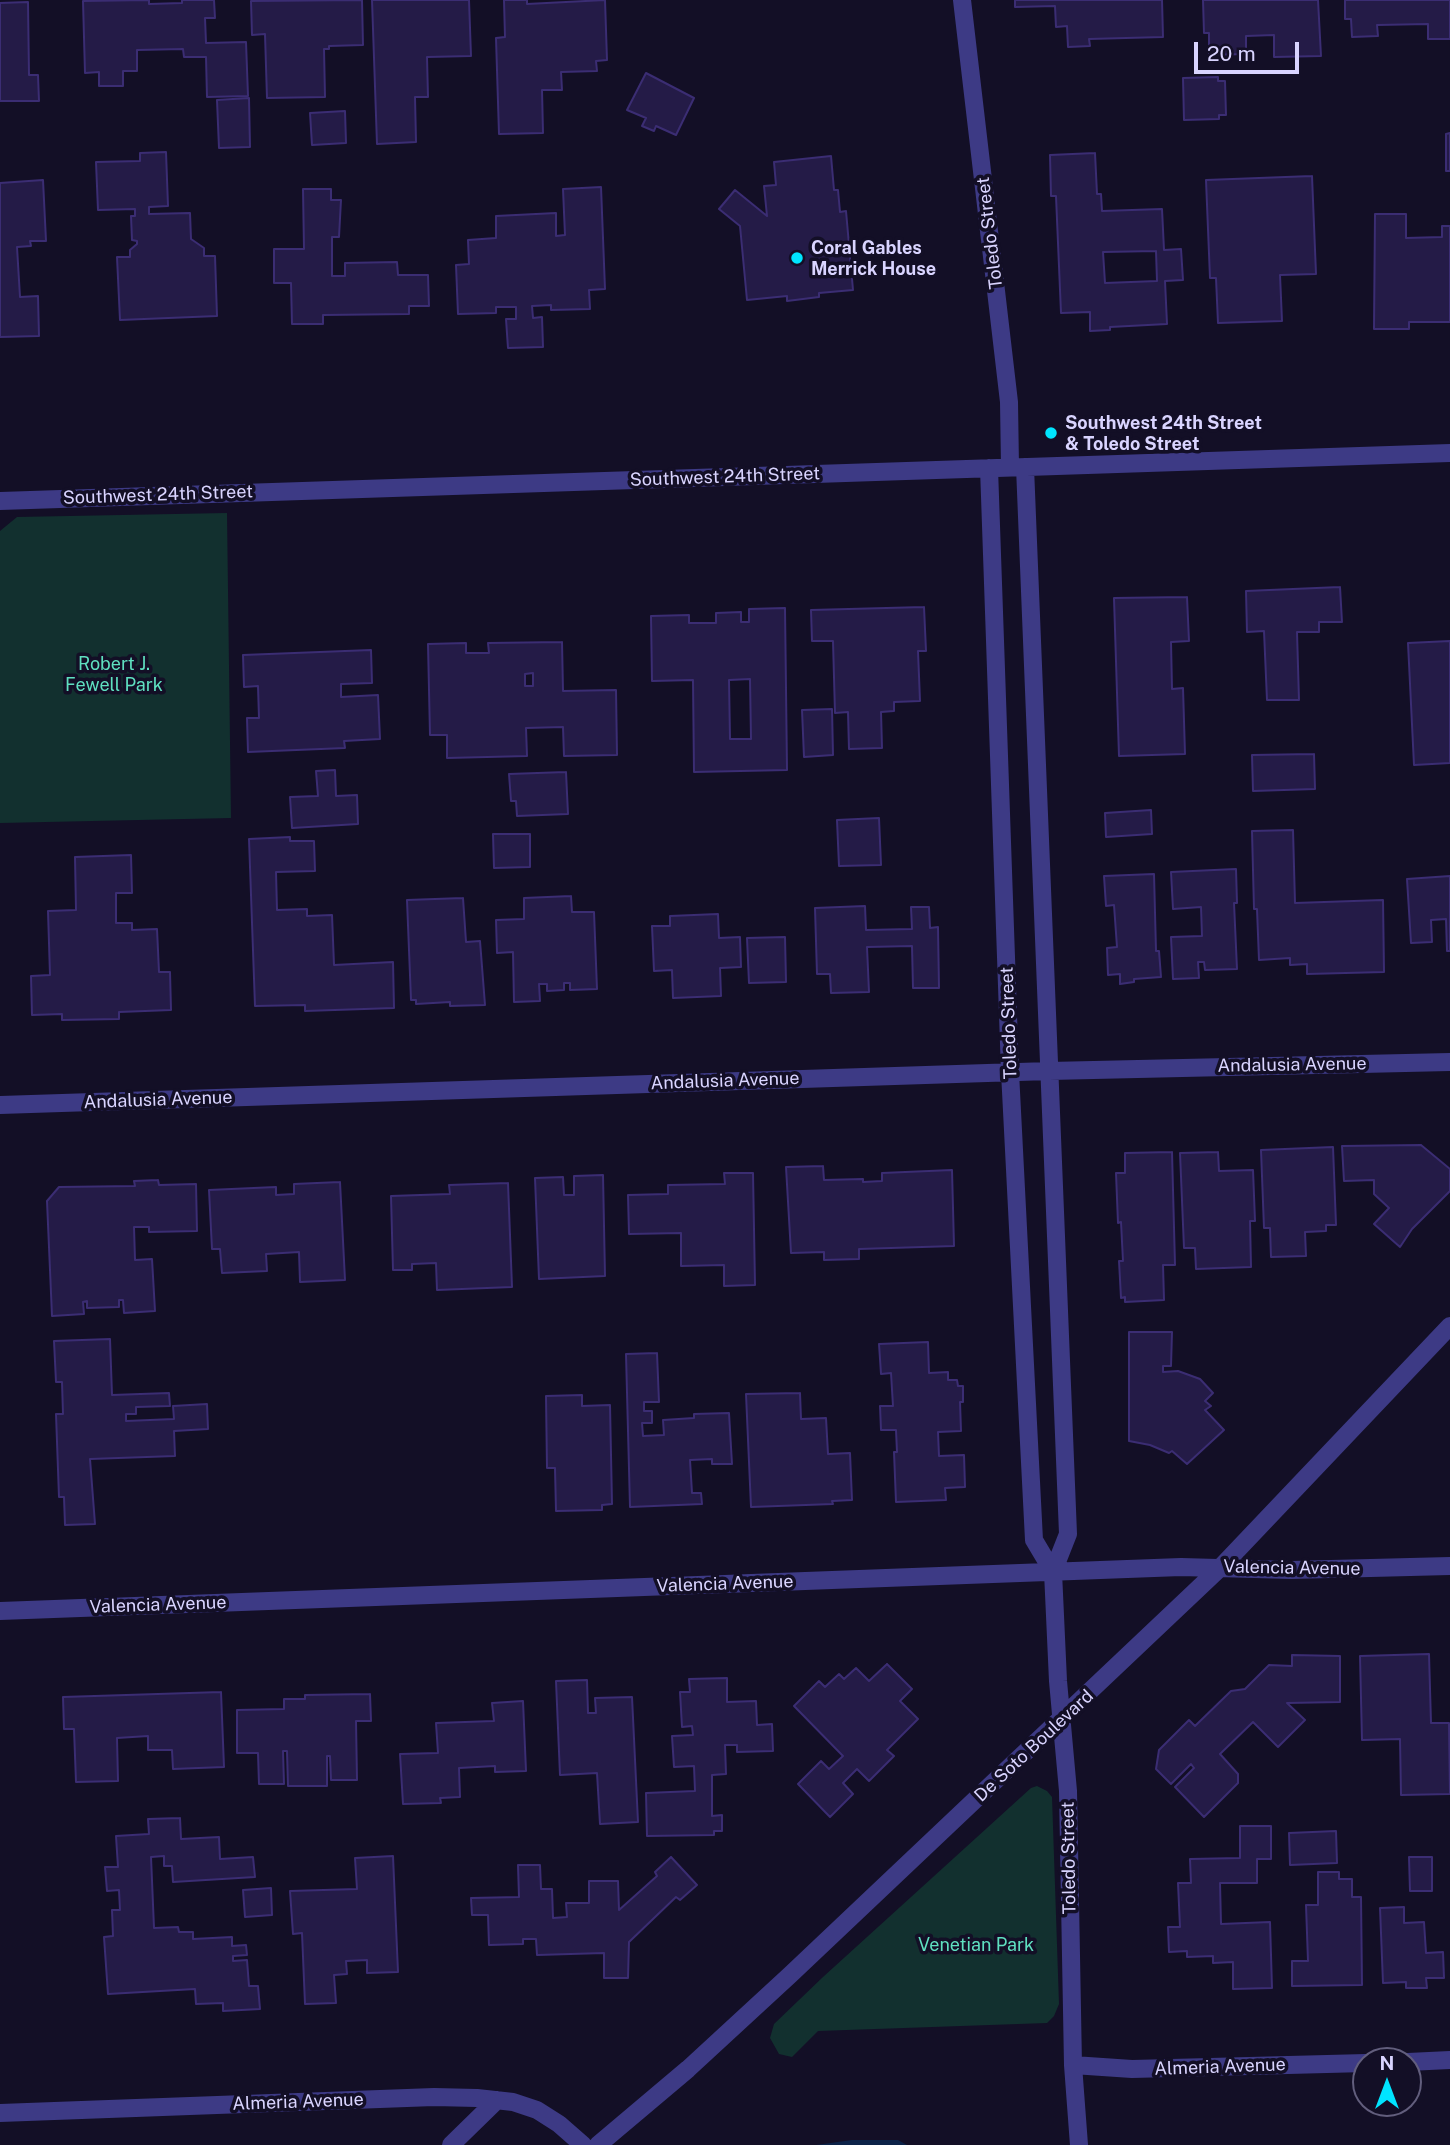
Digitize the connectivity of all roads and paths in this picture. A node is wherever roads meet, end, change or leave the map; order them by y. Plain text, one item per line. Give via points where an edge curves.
1 (962, 0) edge
2 (1450, 453) edge
3 (1018, 467) junction
4 (989, 468) junction
5 (0, 501) edge
6 (1450, 1062) edge
7 (1049, 1071) junction
8 (1010, 1072) junction
9 (0, 1105) edge
10 (1450, 1326) edge
11 (1450, 1566) edge
12 (1221, 1567) junction
13 (1053, 1572) junction
14 (0, 1611) edge
15 (1061, 1720) junction
16 (1450, 2060) edge
17 (1422, 2061) edge
18 (1352, 2063) edge
19 (1073, 2065) junction
20 (497, 2101) junction
21 (0, 2113) edge
22 (451, 2145) edge
23 (583, 2145) edge
24 (598, 2145) edge
25 (1079, 2145) edge

1 - 3 street, Toledo Street
2 - 3 street, Southwest 24th Street
3 - 4 street, Southwest 24th Street
3 - 7 street, Toledo Street
4 - 5 street, Southwest 24th Street
4 - 8 street, Toledo Street
6 - 7 street, Andalusia Avenue
7 - 8 street, Andalusia Avenue
7 - 13 street, Toledo Street via 1068,1534
8 - 9 street, Andalusia Avenue
8 - 13 street, Toledo Street via 1034,1540
10 - 12 street, De Soto Boulevard
11 - 12 street, Valencia Avenue
12 - 13 street, Valencia Avenue
12 - 15 street, De Soto Boulevard
13 - 14 street, Valencia Avenue
13 - 15 street, Toledo Street
15 - 19 street, Toledo Street via 1068,1791
15 - 24 street, De Soto Boulevard via 688,2069
16 - 17 street
18 - 19 street, Almeria Avenue via 1132,2069
19 - 25 street, Toledo Street
20 - 21 street, Almeria Avenue via 434,2097
20 - 22 street
20 - 23 street, Almeria Avenue via 537,2110

